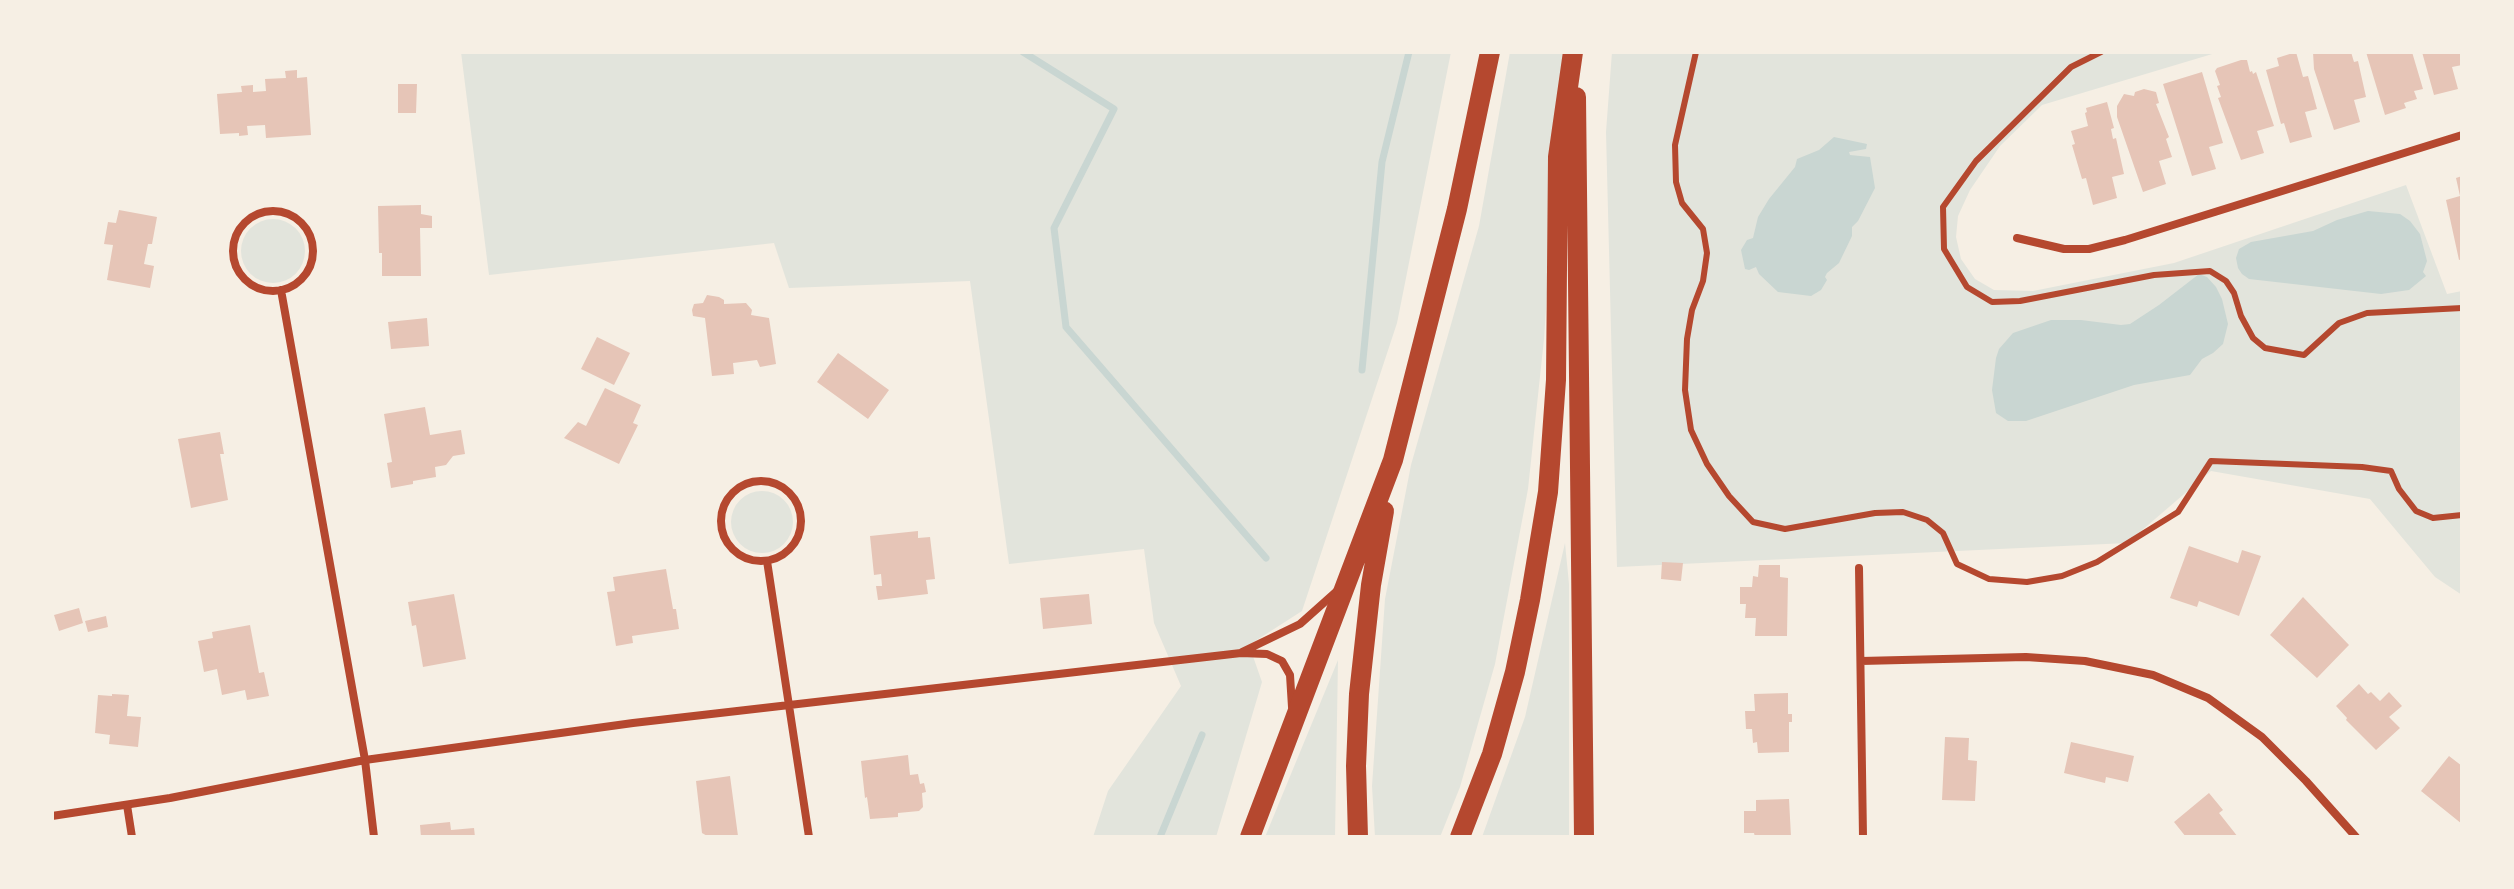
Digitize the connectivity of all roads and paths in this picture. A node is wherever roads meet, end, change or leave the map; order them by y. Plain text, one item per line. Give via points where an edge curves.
1 (1490, 52) edge
2 (1574, 52) edge
3 (1696, 52) edge
4 (2101, 52) edge
5 (2462, 135) edge
6 (2017, 238) dead end
7 (281, 290) junction
8 (2462, 308) edge
9 (1393, 460) junction
10 (2462, 515) edge
11 (767, 561) junction
12 (1859, 568) dead end
13 (1347, 582) junction
14 (1241, 653) junction
15 (1861, 661) junction
16 (790, 705) junction
17 (1291, 730) junction
18 (365, 760) junction
19 (127, 805) junction
20 (52, 816) edge
21 (132, 837) edge
22 (374, 837) edge
23 (809, 837) edge
24 (1250, 837) edge
25 (1358, 837) edge
26 (1460, 837) edge
27 (1584, 837) edge
28 (1863, 837) edge
29 (2356, 837) edge

1 - 9 highway via 1457,209
2 - 26 highway via 1558,157 1556,380 1546,504 1511,686
2 - 27 highway
3 - 10 lane via 1675,145 1682,203 1703,229 1707,253 1687,339 1685,390 1691,430 1707,464 1753,522 1785,529 1903,512 1927,520 1943,533 1957,564 1989,579 2027,582 2097,562 2178,512 2211,461 2391,471 2416,511 2433,518
4 - 8 lane via 2071,67 1976,161 1943,207 1944,249 1967,287 1992,302 2020,301 2154,275 2210,271 2234,293 2253,338 2265,348 2304,355 2339,323 2367,313
5 - 6 street via 2089,249
7 - 7 street via 303,278 313,255 312,242 299,221 277,211 264,212 241,227 233,253 236,267 254,287
7 - 18 street
9 - 13 highway
9 - 25 highway via 1362,661
11 - 11 street via 780,557 798,539 801,513 788,490 764,480 739,487 723,508 721,522 731,547 741,556
11 - 16 street
12 - 15 street
13 - 14 street via 1300,624
13 - 17 highway
14 - 16 street
14 - 17 street via 1267,654 1287,668 1293,697
15 - 28 street
15 - 29 street via 2026,657 2085,661 2153,675 2208,698 2262,737
16 - 18 street
16 - 23 street
17 - 24 highway
18 - 19 street
18 - 22 street
19 - 20 street
19 - 21 street

